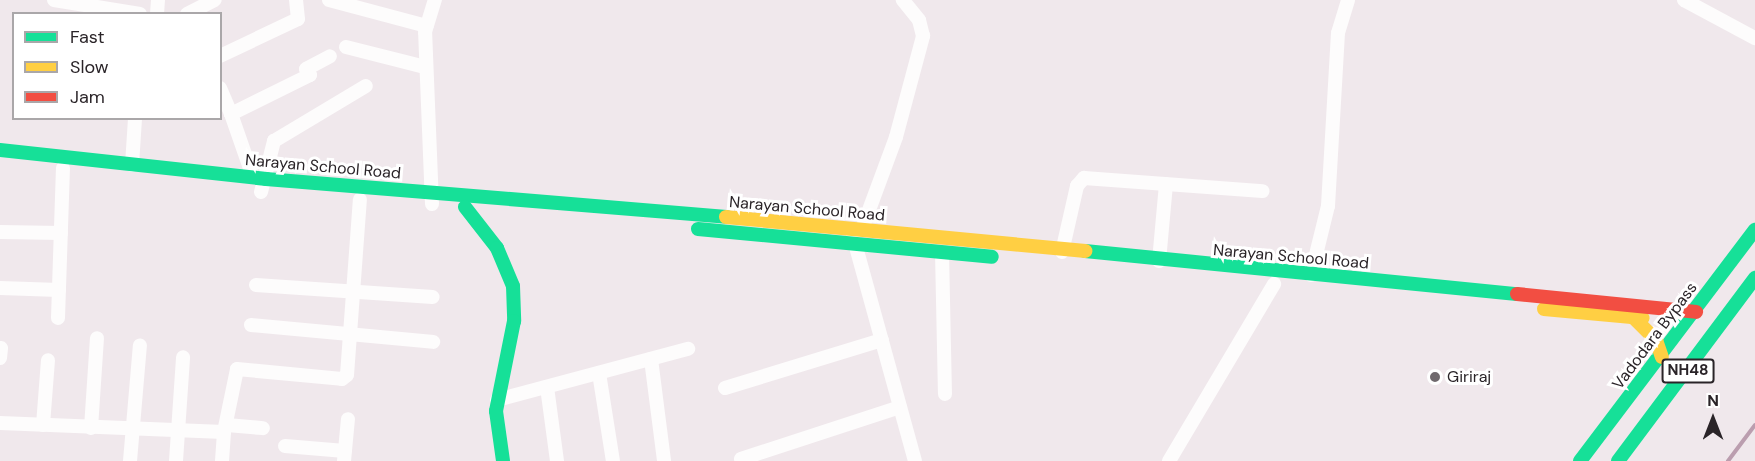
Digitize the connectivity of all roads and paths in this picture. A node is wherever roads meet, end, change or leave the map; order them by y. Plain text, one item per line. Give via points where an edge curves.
1 (54, 0) edge
2 (215, 0) edge
3 (296, 0) edge
4 (329, 0) edge
5 (435, 0) edge
6 (903, 0) edge
7 (1348, 0) edge
8 (1684, 0) edge
9 (128, 12) edge
10 (191, 12) edge
11 (427, 26) junction
12 (1755, 38) edge
13 (346, 47) dead end
14 (222, 55) edge
15 (330, 56) dead end
16 (425, 67) junction
17 (366, 86) dead end
18 (222, 92) edge
19 (231, 114) junction
20 (135, 120) edge
21 (0, 150) edge
22 (0, 163) edge
23 (132, 165) junction
24 (63, 168) junction
25 (260, 183) junction
26 (1166, 183) junction
27 (1263, 191) dead end
28 (360, 199) junction
29 (432, 199) junction
30 (465, 207) junction
31 (858, 229) junction
32 (1755, 230) edge
33 (0, 232) edge
34 (61, 233) junction
35 (853, 244) junction
36 (942, 252) junction
37 (1062, 252) junction
38 (1159, 261) junction
39 (1311, 275) junction
40 (1754, 282) edge
41 (1274, 284) junction
42 (256, 285) dead end
43 (0, 288) edge
44 (59, 290) junction
45 (354, 292) junction
46 (433, 297) dead end
47 (1633, 317) junction
48 (1692, 317) junction
49 (58, 318) dead end
50 (251, 325) dead end
51 (350, 335) junction
52 (97, 338) dead end
53 (882, 340) junction
54 (433, 342) dead end
55 (140, 345) dead end
56 (1, 348) edge
57 (688, 349) dead end
58 (183, 357) dead end
59 (1662, 357) junction
60 (0, 358) edge
61 (651, 359) junction
62 (48, 360) dead end
63 (599, 373) junction
64 (547, 387) junction
65 (724, 388) dead end
66 (945, 394) dead end
67 (498, 400) junction
68 (900, 407) junction
69 (348, 419) dead end
70 (0, 423) edge
71 (43, 425) junction
72 (90, 428) junction
73 (263, 428) dead end
74 (133, 429) junction
75 (226, 429) junction
76 (178, 430) junction
77 (285, 446) dead end
78 (345, 456) edge
79 (741, 459) dead end
80 (130, 461) edge
81 (176, 461) edge
82 (222, 461) edge
83 (503, 461) edge
84 (557, 461) edge
85 (613, 461) edge
86 (664, 461) edge
87 (915, 461) edge
88 (1169, 461) edge
89 (1580, 461) edge
90 (1618, 461) edge

1 - 9 street
2 - 10 street
3 - 14 street via 300,9 298,19
4 - 11 street
5 - 11 street
6 - 31 street via 920,20 923,36 896,137
7 - 39 street via 1338,33 1328,206
8 - 12 street
11 - 16 street
13 - 16 street
15 - 19 street via 306,69 310,75
16 - 29 street
17 - 25 street via 274,141
18 - 19 street
19 - 25 street
20 - 23 street
21 - 23 main road, Narayan School Road
22 - 24 main road
23 - 25 main road, Narayan School Road
24 - 25 main road
24 - 34 street
25 - 28 main road
25 - 29 main road, Narayan School Road
26 - 27 street
26 - 37 street via 1080,180
26 - 38 street
28 - 29 main road
28 - 45 street
29 - 30 main road
29 - 31 main road, Narayan School Road
30 - 35 main road
30 - 67 main road via 498,248 513,286 514,321
31 - 35 street
31 - 37 main road, Narayan School Road
32 - 48 main road, Vadodara Bypass / NH48
33 - 34 street
34 - 44 street
35 - 36 main road
35 - 53 street
36 - 41 main road
36 - 66 street
37 - 38 main road, Narayan School Road
38 - 39 main road, Narayan School Road
39 - 48 main road, Narayan School Road via 1611,302
40 - 90 main road, NH48
41 - 47 main road
41 - 88 street
42 - 45 street
43 - 44 street
44 - 49 street
45 - 46 street
45 - 51 street
47 - 48 main road
47 - 59 main road via 1656,340
48 - 59 main road, Vadodara Bypass / NH48
50 - 51 street
51 - 54 street
51 - 75 street via 347,375 342,379 235,370
52 - 72 street
53 - 65 street
53 - 68 street
55 - 74 street
56 - 60 street
57 - 61 street
58 - 76 street
59 - 89 main road, Vadodara Bypass / NH48
61 - 63 street
61 - 86 street
62 - 71 street
63 - 64 street
63 - 85 street
64 - 67 street
64 - 84 street
67 - 83 main road
68 - 79 street
68 - 87 street
69 - 78 street
70 - 71 street
71 - 72 street
72 - 74 street
73 - 75 street
74 - 76 street
74 - 80 street
75 - 76 street
75 - 82 street
76 - 81 street
77 - 78 street

